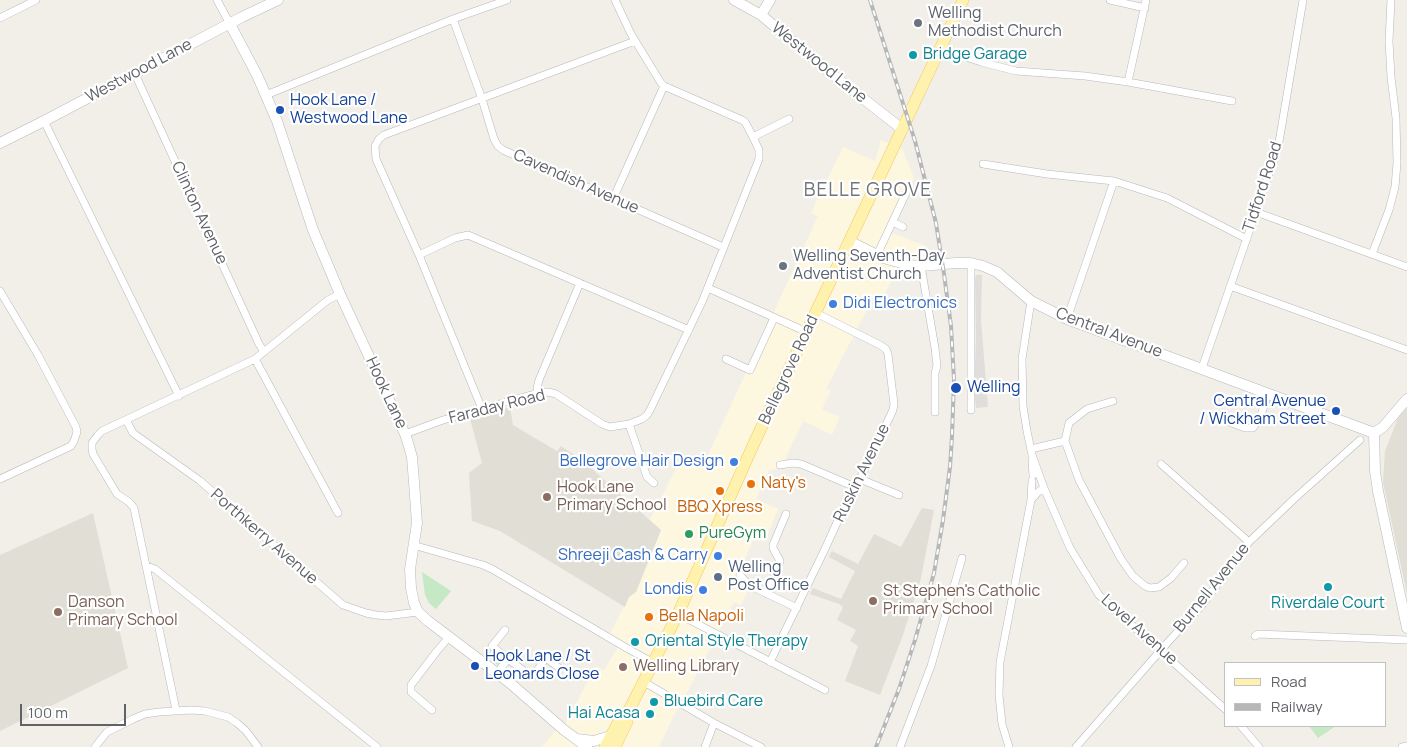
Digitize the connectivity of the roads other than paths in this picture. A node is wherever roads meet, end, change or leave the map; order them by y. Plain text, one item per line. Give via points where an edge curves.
1 (36, 0) edge
2 (217, 0) edge
3 (278, 0) edge
4 (507, 0) edge
5 (615, 0) edge
6 (734, 0) edge
7 (770, 0) edge
8 (963, 0) edge
9 (1110, 0) edge
10 (1146, 0) edge
11 (1303, 0) edge
12 (1391, 0) edge
13 (1145, 8) junction
14 (2, 14) edge
15 (760, 15) junction
16 (453, 19) junction
17 (230, 24) junction
18 (635, 41) junction
19 (940, 48) junction
20 (135, 74) junction
21 (1128, 82) junction
22 (664, 86) junction
23 (266, 95) junction
24 (482, 99) junction
25 (1232, 101) dead end
26 (789, 119) dead end
27 (44, 121) junction
28 (902, 129) junction
29 (753, 137) junction
30 (0, 142) edge
31 (983, 164) dead end
32 (1114, 182) junction
33 (906, 193) dead end
34 (613, 199) junction
35 (1256, 212) junction
36 (893, 222) junction
37 (903, 227) dead end
38 (1247, 239) junction
39 (849, 241) junction
40 (724, 247) junction
41 (1372, 254) junction
42 (418, 255) junction
43 (877, 255) junction
44 (971, 264) junction
45 (921, 266) junction
46 (1407, 267) edge
47 (580, 283) junction
48 (1230, 286) junction
49 (708, 288) junction
50 (0, 292) edge
51 (340, 294) junction
52 (1031, 301) junction
53 (816, 313) junction
54 (774, 318) junction
55 (1066, 319) junction
56 (689, 330) junction
57 (807, 332) junction
58 (1407, 350) edge
59 (264, 352) junction
60 (255, 359) junction
61 (726, 359) dead end
62 (1202, 368) junction
63 (538, 393) junction
64 (1268, 394) junction
65 (179, 396) junction
66 (1407, 399) edge
67 (1113, 401) dead end
68 (482, 409) junction
69 (971, 410) dead end
70 (935, 412) dead end
71 (126, 420) junction
72 (1229, 422) dead end
73 (629, 424) junction
74 (1374, 433) junction
75 (405, 434) junction
76 (1360, 440) dead end
77 (1065, 441) junction
78 (1032, 452) junction
79 (1161, 464) dead end
80 (780, 465) dead end
81 (0, 479) edge
82 (860, 479) junction
83 (654, 483) dead end
84 (856, 487) junction
85 (1044, 488) junction
86 (899, 495) dead end
87 (1031, 500) junction
88 (338, 513) dead end
89 (786, 514) dead end
90 (1248, 542) junction
91 (413, 545) junction
92 (962, 558) dead end
93 (1184, 564) dead end
94 (146, 566) junction
95 (740, 575) dead end
96 (767, 594) junction
97 (797, 608) junction
98 (418, 612) junction
99 (678, 614) junction
100 (1407, 628) edge
101 (505, 630) dead end
102 (1255, 636) dead end
103 (449, 637) junction
104 (1407, 640) edge
105 (1161, 650) junction
106 (508, 658) junction
107 (654, 662) junction
108 (770, 662) junction
109 (558, 667) dead end
110 (497, 673) junction
111 (644, 682) junction
112 (825, 690) dead end
113 (1224, 708) edge
114 (176, 710) junction
115 (432, 710) dead end
116 (714, 723) junction
117 (1242, 727) edge
118 (576, 739) junction
119 (612, 744) edge
120 (1407, 746) edge
121 (95, 747) edge
122 (258, 747) edge
123 (377, 747) edge
124 (587, 747) edge
125 (705, 747) edge
126 (761, 747) edge
127 (900, 747) edge
128 (1009, 747) edge
129 (1076, 747) edge
130 (1259, 747) edge
131 (1402, 747) edge

1 - 14 street
2 - 17 street, Hook Lane
3 - 17 street, Westwood Lane
4 - 16 street
5 - 18 street
6 - 15 street, Westwood Lane
7 - 15 street
8 - 19 main road, Bellegrove Road
9 - 13 street
10 - 13 street
11 - 35 street, Tidford Road via 1278,148
12 - 41 street via 1389,41 1397,162 1391,202
13 - 21 street
15 - 28 street, Westwood Lane
16 - 23 street
16 - 24 street, Cavendish Avenue
17 - 20 street, Westwood Lane
17 - 23 street, Hook Lane
18 - 22 street
18 - 24 street
19 - 21 street via 1016,71
19 - 28 main road, Bellegrove Road
20 - 27 street, Westwood Lane
20 - 59 street, Clinton Avenue
21 - 25 street
22 - 29 street via 742,120
22 - 34 street
23 - 51 street, Hook Lane via 284,138 313,230
24 - 34 street, Cavendish Avenue via 494,139 503,150
24 - 42 street via 384,136 375,146 376,159
26 - 29 street
27 - 30 street, Westwood Lane
27 - 65 street
28 - 39 main road, Bellegrove Road
29 - 40 street via 759,159
31 - 32 street
32 - 38 street via 1167,198
32 - 55 street
33 - 36 street
34 - 40 street, Cavendish Avenue
35 - 38 street, Tidford Road
35 - 41 street
36 - 37 street
36 - 43 street
38 - 48 street, Tidford Road
39 - 43 street, Central Avenue
39 - 53 main road, Bellegrove Road
40 - 49 street
41 - 46 street
42 - 47 street via 468,235
42 - 68 street
43 - 45 street, Central Avenue
44 - 45 street, Central Avenue
44 - 52 street, Central Avenue via 997,272
44 - 69 street
45 - 70 street via 937,366
47 - 56 street
47 - 63 street via 539,380
48 - 58 street
48 - 62 street, Tidford Road
49 - 54 street
49 - 56 street
50 - 81 street via 76,427 76,437 71,446
51 - 59 street via 328,300
51 - 75 street, Hook Lane
52 - 55 street, Central Avenue
52 - 78 street, Lovel Avenue via 1022,380 1024,414
53 - 57 main road, Bellegrove Road
53 - 82 street, Ruskin Avenue via 883,347 888,354 893,410
54 - 57 street
54 - 61 street via 750,370
55 - 62 street, Central Avenue
56 - 73 street via 647,415
57 - 99 main road, Bellegrove Road
59 - 60 street
60 - 65 street
60 - 88 street
62 - 64 street, Central Avenue
63 - 68 street, Faraday Road
63 - 73 street, Faraday Road via 556,394 610,427
64 - 72 street via 1253,428
64 - 74 street, Central Avenue
65 - 71 street
66 - 74 street
67 - 77 street via 1087,409 1069,423
68 - 75 street, Faraday Road
71 - 94 street via 98,434 92,449 117,494 134,508
71 - 98 street, Porthkerry Avenue via 133,433 199,480 343,605 366,614 386,616
73 - 83 street via 647,477
74 - 100 street via 1378,490
75 - 91 street, Hook Lane via 414,482 416,523
76 - 90 street, Burnell Avenue
77 - 78 street
77 - 93 street via 1079,480 1133,576 1145,586 1159,587
78 - 85 street, Lovel Avenue
78 - 87 street, Lovel Avenue
79 - 90 street
80 - 84 street via 801,464
82 - 84 street, Ruskin Avenue
82 - 86 street
84 - 97 street, Ruskin Avenue
85 - 87 street
85 - 105 street, Lovel Avenue via 1070,548 1099,595
87 - 128 street, Lovel Avenue via 1000,662 1002,724
89 - 96 street via 773,548 780,561
90 - 105 street, Burnell Avenue via 1202,605
91 - 98 street, Hook Lane via 411,588
91 - 107 street via 492,569
92 - 127 street via 931,666
94 - 114 street
94 - 123 street via 154,569
95 - 96 street via 747,583
96 - 97 street
97 - 108 street, Ruskin Avenue
98 - 103 street
99 - 107 main road, Bellegrove Road
99 - 108 street
101 - 106 street via 492,646
102 - 104 street
103 - 110 street
103 - 115 street via 411,685 411,692
105 - 113 street, Lovel Avenue
105 - 129 street, Burnell Avenue
106 - 109 street via 532,677 546,658
106 - 110 street
107 - 111 main road, Bellegrove Road
108 - 112 street
110 - 118 street
111 - 116 street
111 - 119 main road, Bellegrove Road via 628,712 627,722
114 - 121 street via 133,719 107,732
114 - 122 street via 205,711 228,717 238,723
116 - 125 street
116 - 126 street
117 - 130 street
118 - 119 street
118 - 124 street
120 - 131 street

